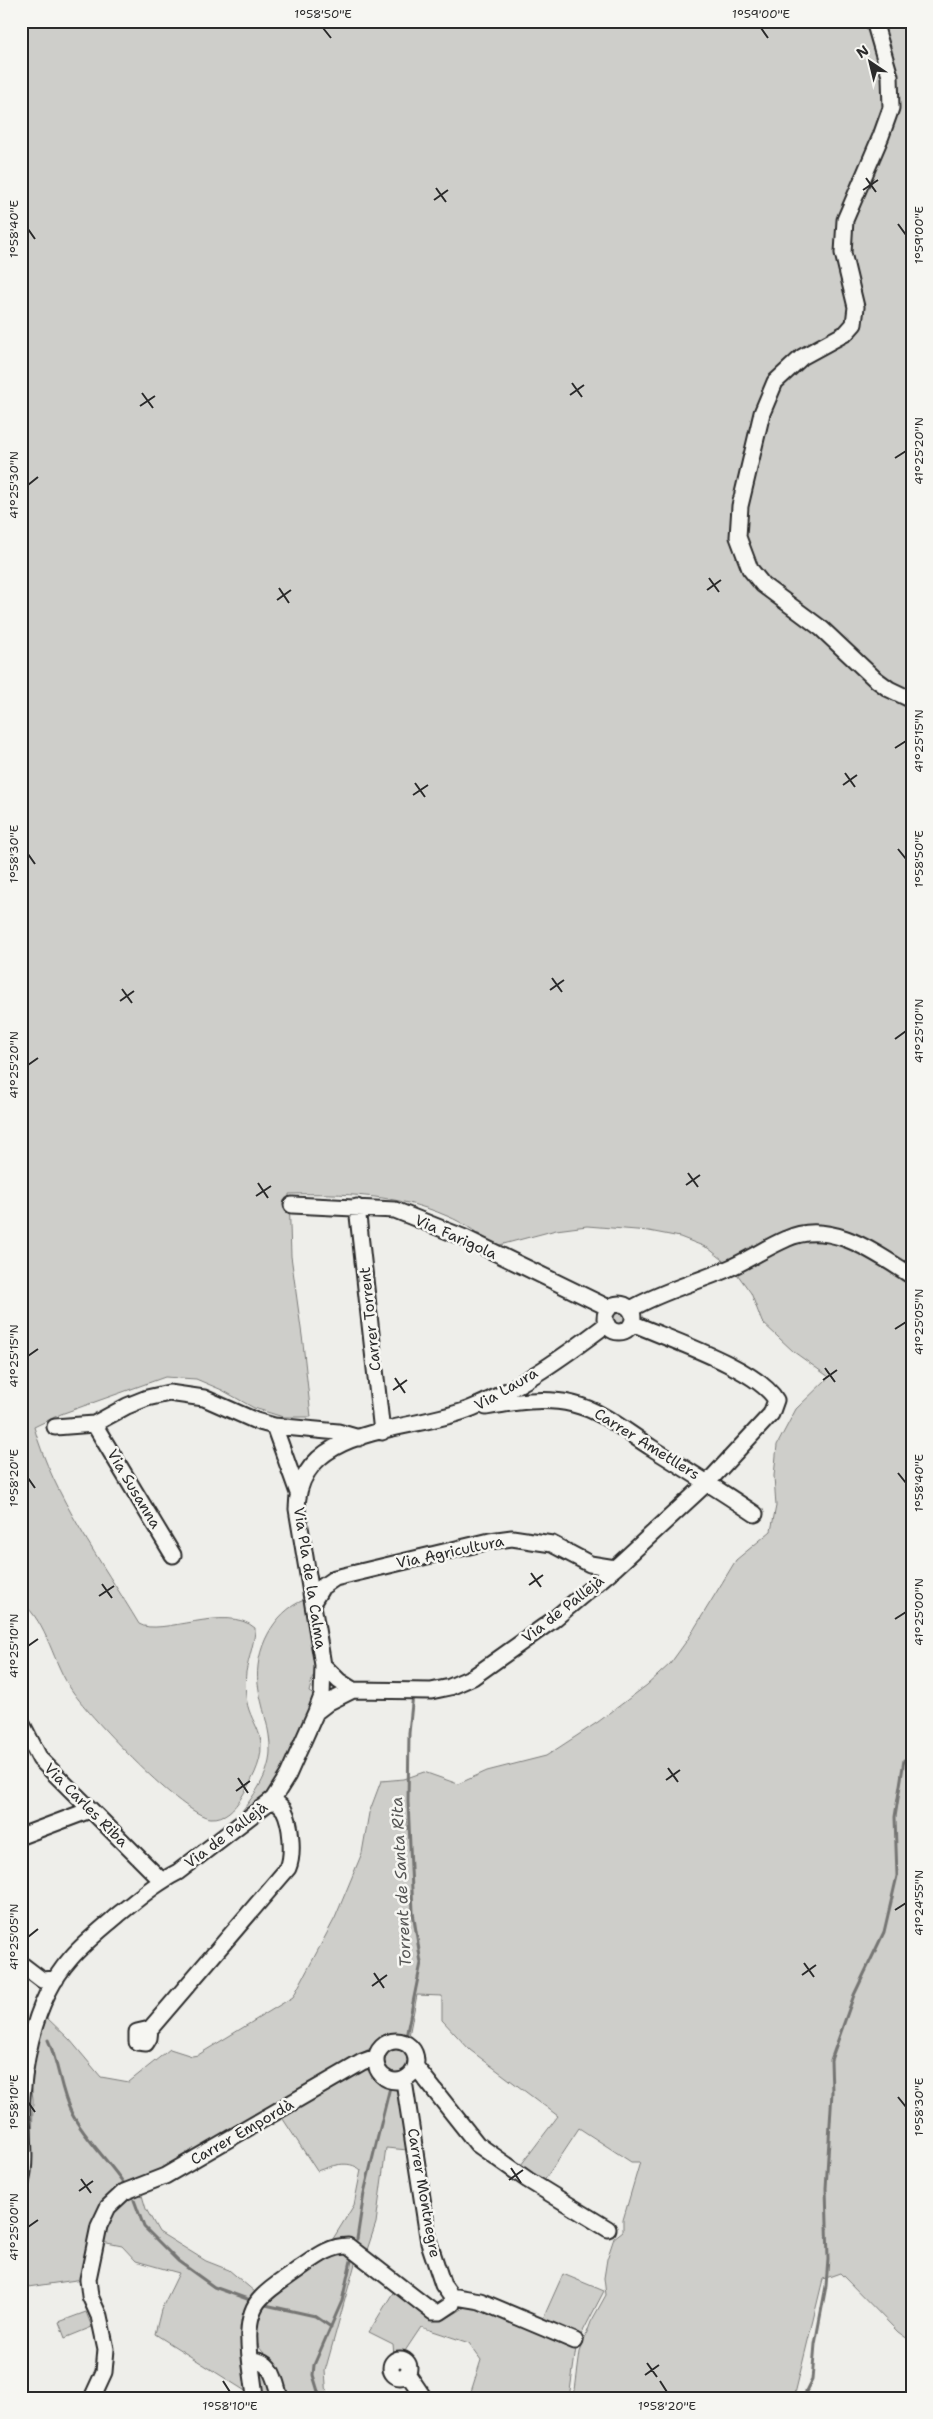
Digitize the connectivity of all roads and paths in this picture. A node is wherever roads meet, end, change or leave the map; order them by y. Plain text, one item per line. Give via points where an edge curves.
1 (874, 21) edge
2 (912, 700) edge
3 (292, 1205) dead end
4 (358, 1207) junction
5 (912, 1276) edge
6 (609, 1308) junction
7 (631, 1316) junction
8 (607, 1324) junction
9 (470, 1409) junction
10 (94, 1424) junction
11 (55, 1426) dead end
12 (274, 1426) junction
13 (382, 1432) junction
14 (359, 1438) junction
15 (336, 1446) joint
16 (708, 1482) junction
17 (298, 1493) junction
18 (755, 1514) dead end
19 (173, 1555) dead end
20 (307, 1564) junction
21 (590, 1564) junction
22 (615, 1568) junction
23 (335, 1578) junction
24 (588, 1589) junction
25 (313, 1602) junction
26 (323, 1665) junction
27 (353, 1690) junction
28 (316, 1712) junction
29 (21, 1722) edge
30 (21, 1745) edge
31 (40, 1759) junction
32 (273, 1799) junction
33 (90, 1810) junction
34 (21, 1836) edge
35 (161, 1880) junction
36 (21, 1964) edge
37 (56, 1979) junction
38 (150, 2029) dead end
39 (376, 2057) junction
40 (416, 2067) junction
41 (404, 2081) junction
42 (21, 2183) edge
43 (608, 2229) dead end
44 (451, 2296) junction
45 (575, 2341) dead end
46 (252, 2360) junction
47 (407, 2373) dead end
48 (92, 2398) edge
49 (255, 2398) edge
50 (280, 2398) edge
51 (424, 2398) edge

1 - 2 street via 890,76 891,108 845,220 844,254 856,307 854,324 846,334 795,362 775,382 762,413 740,506 738,537 750,569 763,585 815,623 874,678
3 - 4 street, Via Farigola
4 - 6 street, Via Farigola via 395,1210 465,1238
4 - 13 street, Carrer Torrent
5 - 7 street via 865,1245 829,1235 809,1234 788,1238
6 - 7 street via 620,1304
6 - 8 street
7 - 8 street via 621,1332
7 - 16 street, Via de Pallejà via 729,1364 763,1384 776,1400 771,1414
8 - 9 street, Via Laura via 520,1382
9 - 13 street, Via Laura
9 - 16 street, Carrer Ametllers via 544,1401 588,1408
10 - 11 street
10 - 12 street via 127,1406 169,1393 204,1398
10 - 19 street, Via Susanna
12 - 14 street via 338,1432
12 - 17 street
13 - 14 street, Via Laura
14 - 15 street, Via Laura
15 - 17 street, Via Pla de la Calma via 312,1464
16 - 18 street, Carrer Ametllers
16 - 22 street, Via de Pallejà
17 - 20 street, Via Pla de la Calma via 297,1509
20 - 23 street via 324,1576
20 - 25 street, Via Pla de la Calma
21 - 22 street, Via Agricultura
21 - 23 street, Via Agricultura via 552,1544 512,1538
21 - 24 street via 592,1576
22 - 24 street, Via de Pallejà
23 - 25 street, Via Agricultura via 322,1587
24 - 27 street, Via de Pallejà via 552,1620 462,1683 431,1691
25 - 26 street, Via Pla de la Calma
26 - 27 street, Via Pla de la Calma
26 - 28 street, Via Pla de la Calma via 322,1696
27 - 28 street, Via de Pallejà
28 - 32 street, Via de Pallejà via 288,1775
29 - 31 street, Via Carles Riba
30 - 31 street
31 - 33 street, Via Carles Riba
32 - 35 street, Via de Pallejà via 178,1872
32 - 38 street via 286,1816 292,1850 288,1868
33 - 34 street
33 - 35 street, Via Carles Riba
35 - 37 street, Via de Pallejà via 89,1941
36 - 37 street via 42,1980
37 - 42 street, Via de Pallejà via 33,2030 25,2065 22,2099 24,2169
39 - 40 street via 386,2044 401,2042 414,2050
39 - 41 street via 378,2072 384,2078 391,2082
39 - 48 street, Carrer Empordà via 362,2062 165,2176 124,2192 108,2207 99,2226 88,2279 106,2349 104,2372
40 - 41 street
40 - 43 street via 477,2144
41 - 44 street, Carrer Montnegre via 429,2243 443,2285
44 - 45 street via 480,2301
44 - 46 street via 452,2304 440,2312 433,2312 348,2246 330,2249 260,2299 249,2320
46 - 49 street
46 - 50 street via 270,2368
47 - 51 street

